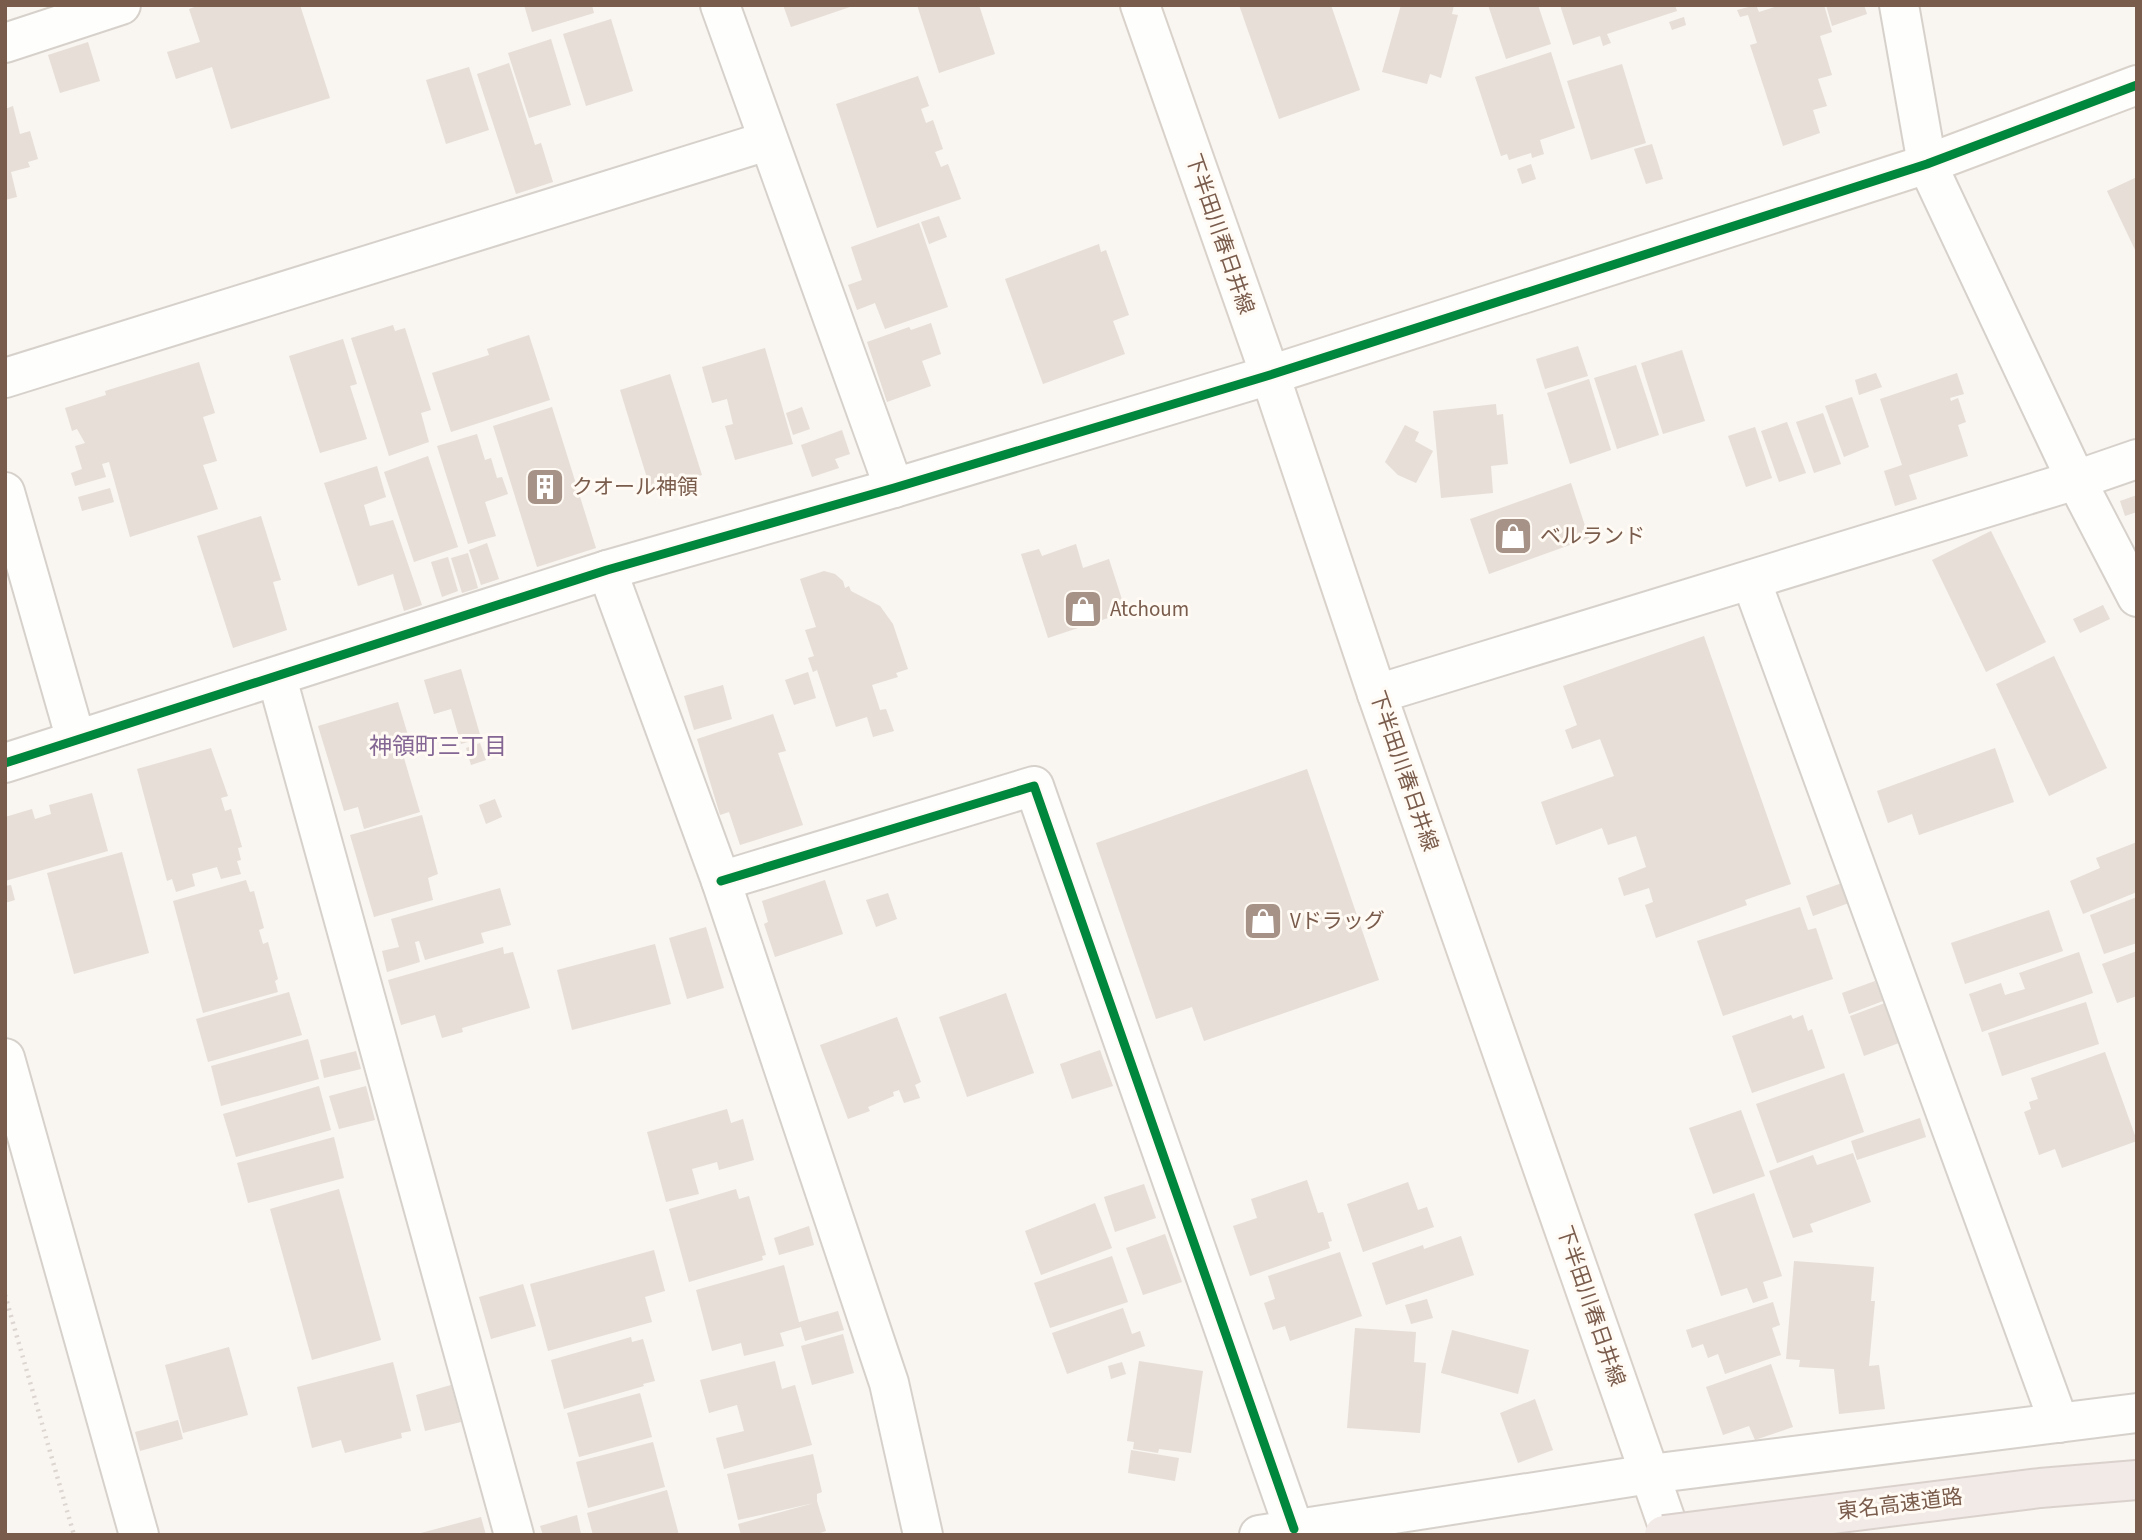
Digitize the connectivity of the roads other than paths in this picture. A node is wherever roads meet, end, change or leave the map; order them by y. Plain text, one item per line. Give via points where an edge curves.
1 (121, 5) edge
2 (720, 5) edge
3 (1140, 5) edge
4 (1899, 5) edge
5 (5, 43) edge
6 (2137, 85) edge
7 (767, 141) junction
8 (1927, 164) junction
9 (1270, 375) junction
10 (5, 378) edge
11 (2137, 459) edge
12 (2076, 480) junction
13 (894, 488) junction
14 (5, 492) edge
15 (607, 570) junction
16 (1751, 580) junction
17 (2137, 597) edge
18 (277, 678) junction
19 (1377, 694) junction
20 (76, 740) junction
21 (5, 763) edge
22 (721, 881) junction
23 (5, 1058) edge
24 (2137, 1413) edge
25 (2059, 1423) junction
26 (1650, 1474) junction
27 (2137, 1480) edge
28 (1277, 1532) edge
29 (139, 1535) edge
30 (514, 1535) edge
31 (923, 1535) edge
32 (1664, 1535) edge
33 (1671, 1535) edge

1 - 5 street
2 - 7 street
3 - 9 street, 下半田川春日井線
4 - 8 street
6 - 8 street
7 - 10 street
7 - 13 street
8 - 9 street
8 - 12 street
9 - 13 street
9 - 19 street, 下半田川春日井線
11 - 12 street
12 - 16 street
12 - 17 street
13 - 15 street
14 - 20 street
15 - 18 street
15 - 22 street
16 - 19 street
16 - 25 street
18 - 20 street
18 - 30 street
19 - 26 street, 下半田川春日井線
20 - 21 street
22 - 28 street via 1034,786
22 - 31 street via 889,1383
23 - 29 street
24 - 25 street
25 - 26 street
26 - 28 street
26 - 33 street, 下半田川春日井線
27 - 32 highway, 東名高速道路, bridge

